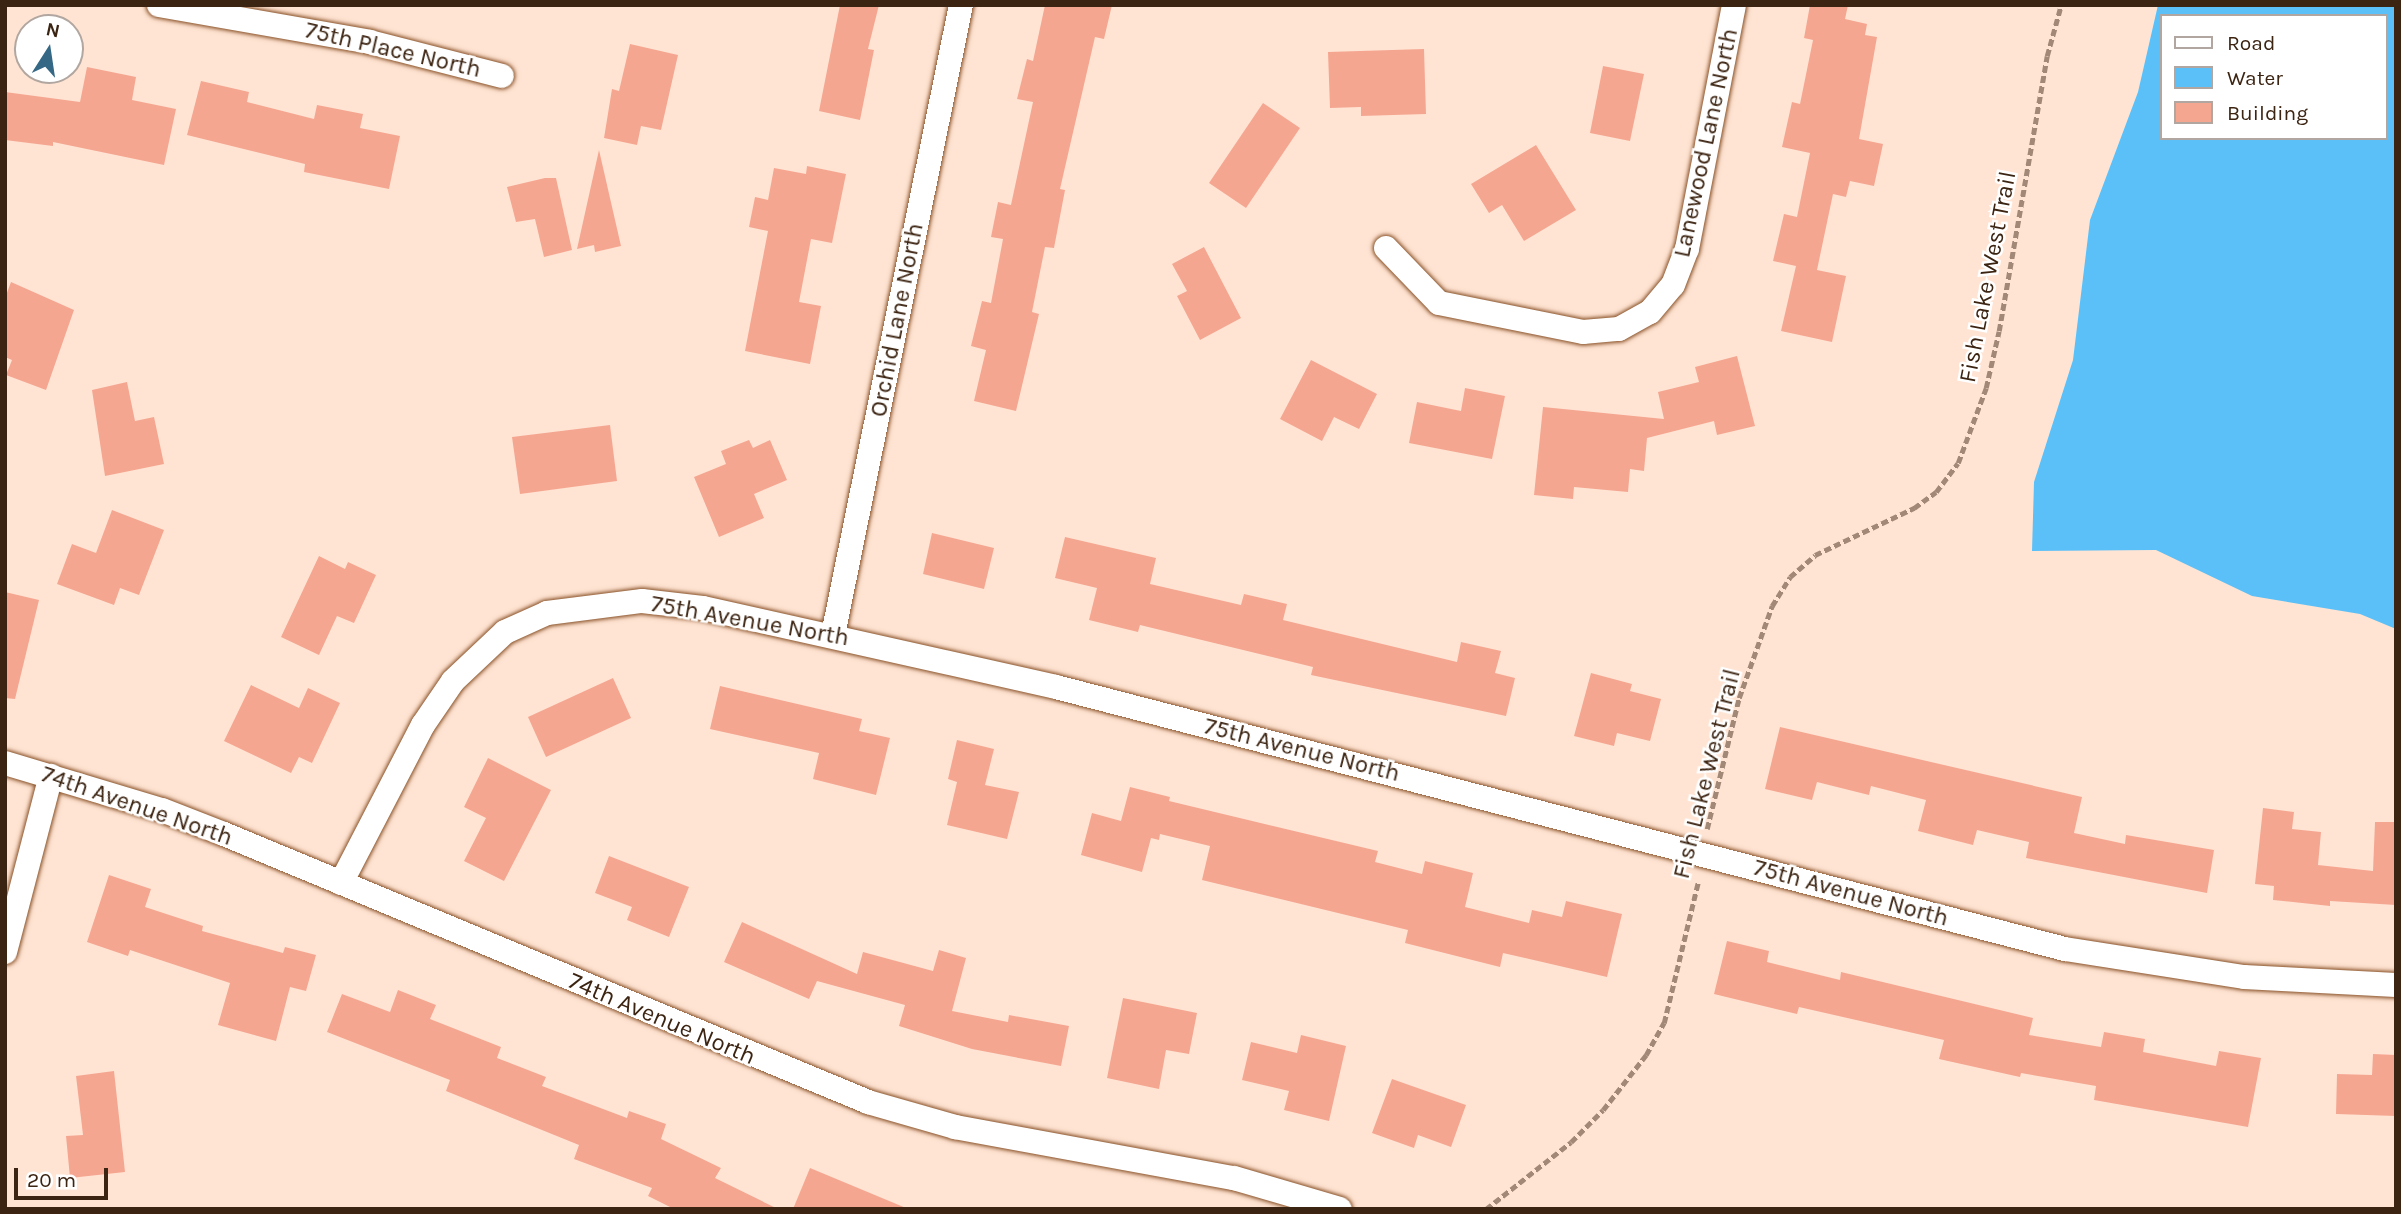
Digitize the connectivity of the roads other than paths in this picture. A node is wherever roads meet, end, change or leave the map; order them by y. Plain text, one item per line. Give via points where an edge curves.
1 (159, 5) edge
2 (961, 5) edge
3 (1734, 5) edge
4 (502, 76) dead end
5 (1386, 248) dead end
6 (833, 635) junction
7 (5, 763) edge
8 (51, 776) junction
9 (341, 883) junction
10 (5, 952) edge
11 (2396, 985) edge
12 (1340, 1209) edge

1 - 4 street, 75th Place North via 370,42
2 - 6 street, Orchid Lane North
3 - 5 street, Lanewood Lane North via 1687,249 1673,285 1650,312 1619,329 1583,332 1439,303
6 - 9 street, 75th Avenue North via 703,608 642,601 547,613 505,632 453,681 423,725
6 - 11 street, 75th Avenue North via 1069,690 2065,949 2244,977
7 - 8 street, 74th Avenue North
8 - 9 street, 74th Avenue North via 162,810
8 - 10 street
9 - 12 street, 74th Avenue North via 868,1102 955,1127 1234,1178

